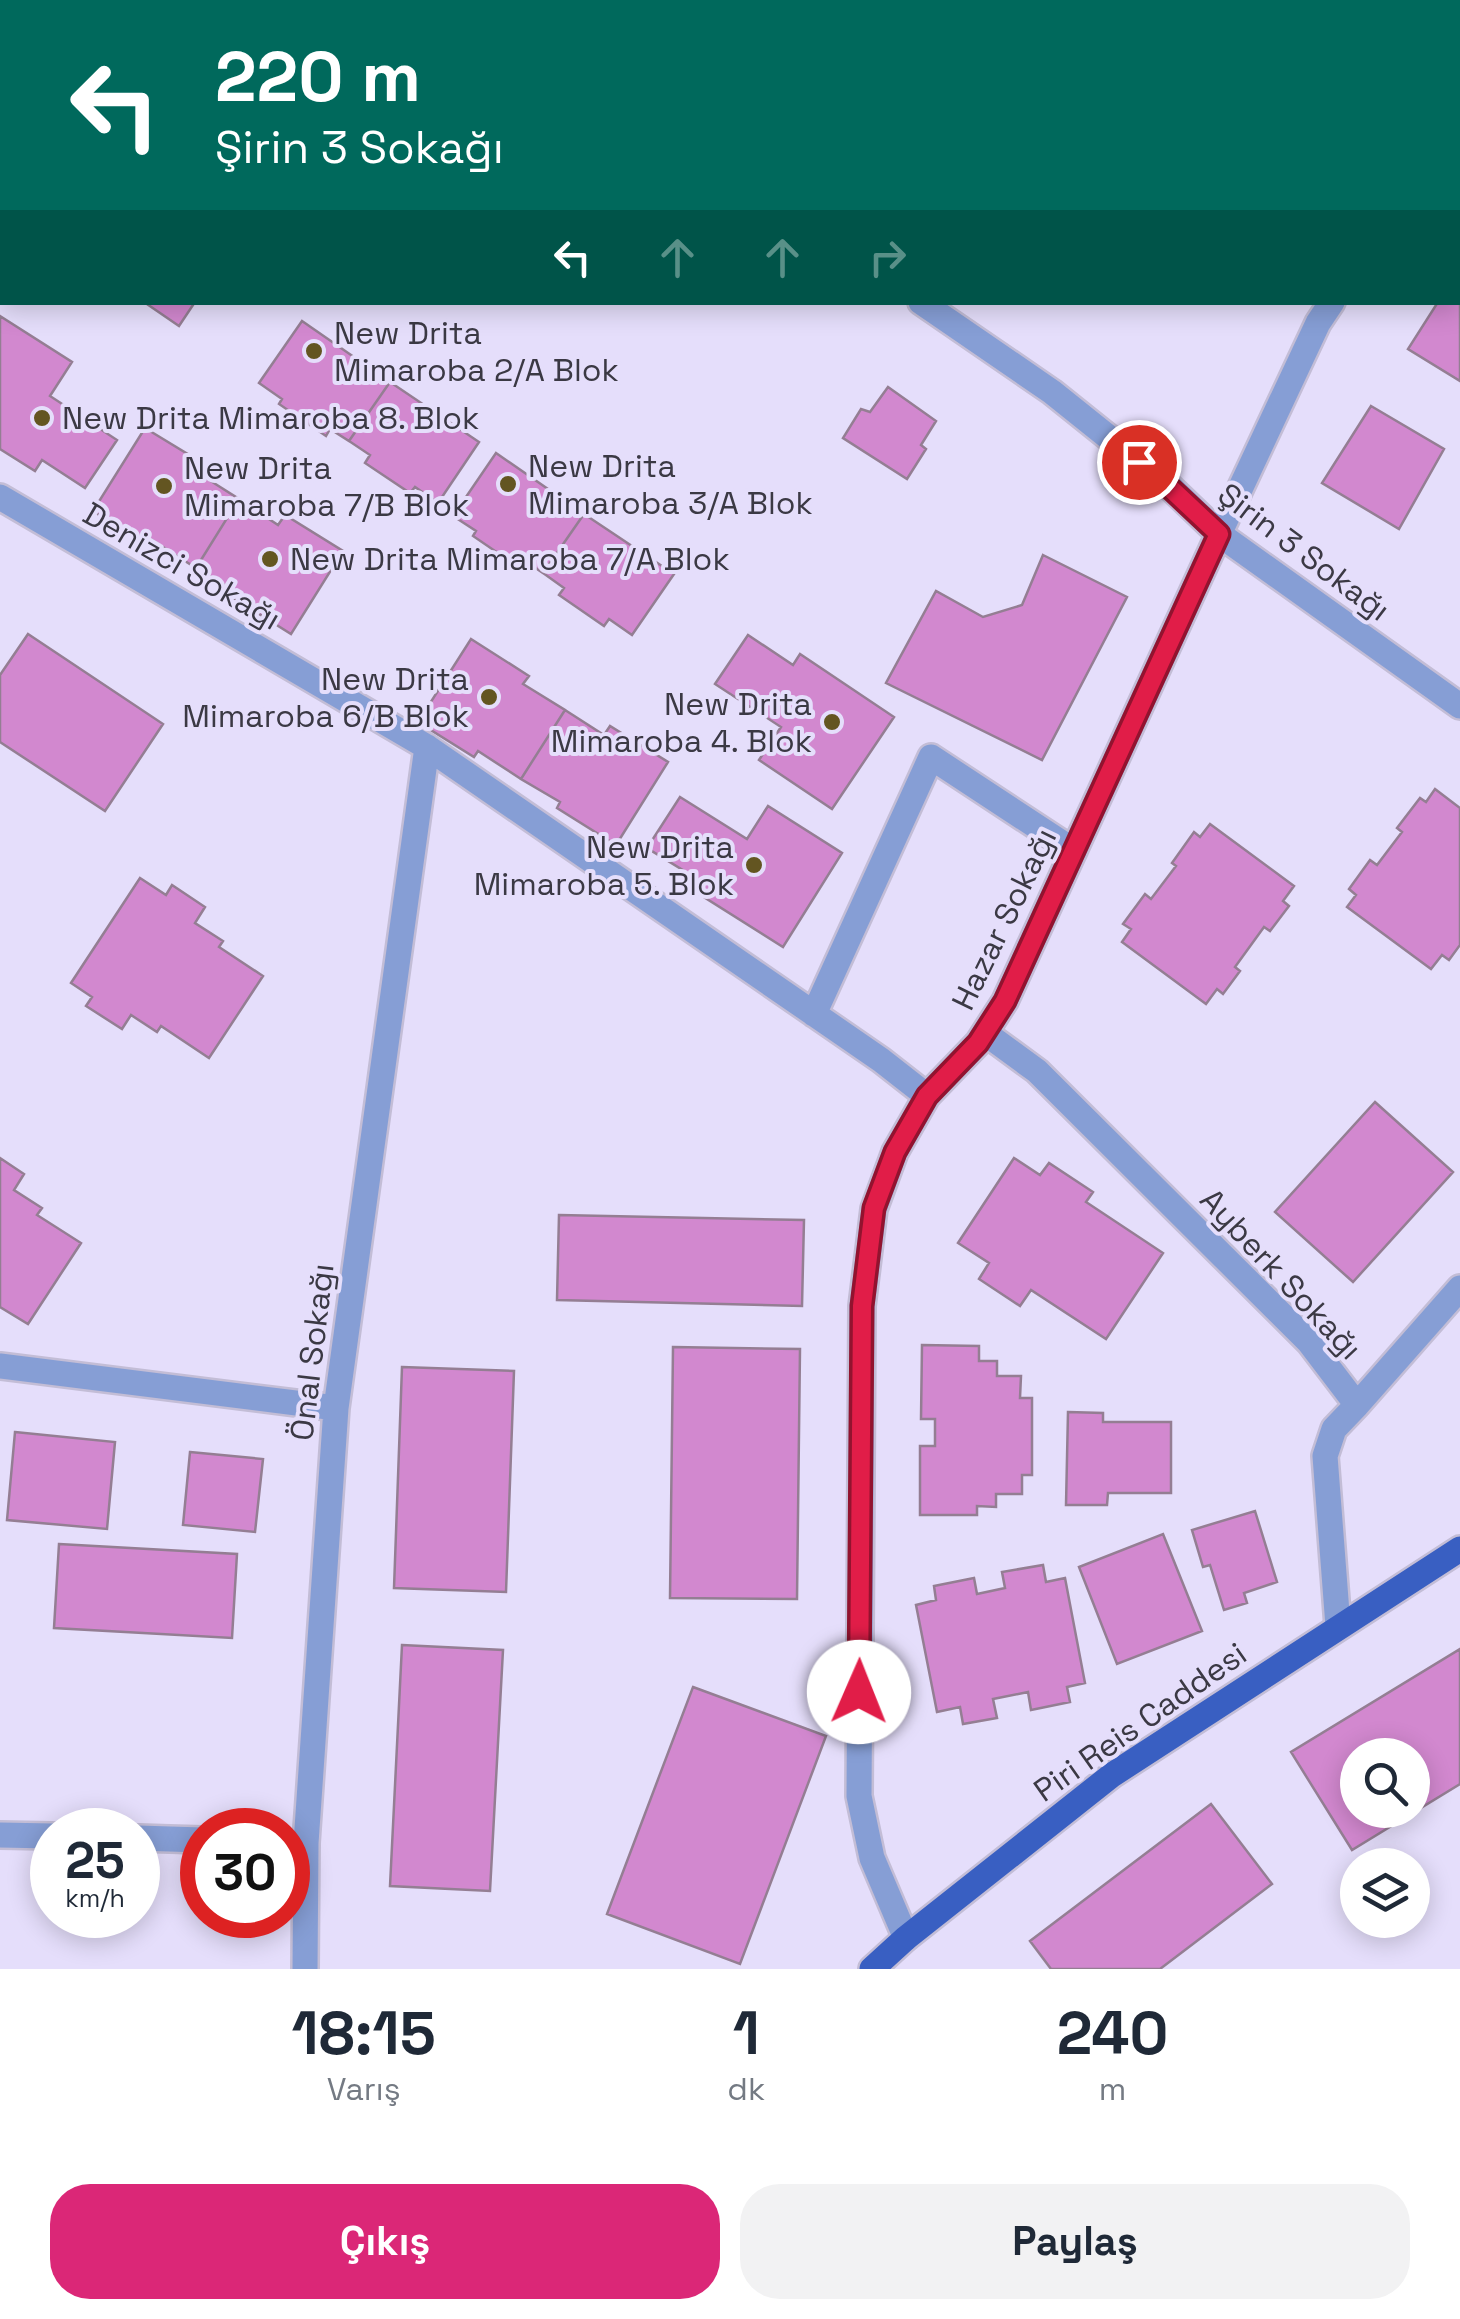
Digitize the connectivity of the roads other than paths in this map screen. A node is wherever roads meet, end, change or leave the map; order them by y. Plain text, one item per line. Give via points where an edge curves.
1 (924, 305) edge
2 (1330, 305) edge
3 (0, 497) edge
4 (1219, 534) junction
5 (1460, 706) edge
6 (427, 747) junction
7 (1074, 851) junction
8 (814, 1014) junction
9 (984, 1032) junction
10 (927, 1096) junction
11 (1460, 1288) edge
12 (0, 1366) edge
13 (1357, 1405) junction
14 (336, 1408) junction
15 (1460, 1549) edge
16 (1338, 1626) junction
17 (300, 1808) edge
18 (0, 1835) edge
19 (30, 1836) edge
20 (303, 1938) edge
21 (906, 1938) junction
22 (305, 1969) edge
23 (872, 1969) edge

1 - 4 street, Şirin 3 Sokağı via 1052,392
2 - 4 street, Hazar Sokağı
3 - 6 street, Denizci Sokağı
4 - 5 street, Şirin 3 Sokağı
4 - 7 street, Hazar Sokağı
6 - 8 street, Denizci Sokağı
6 - 14 street, Önal Sokağı
7 - 8 street via 931,758
7 - 9 street, Hazar Sokağı via 1005,1001
8 - 10 street, Denizci Sokağı
9 - 10 street, Hazar Sokağı
9 - 13 street, Ayberk Sokağı via 1037,1071 1214,1247 1308,1342
10 - 21 street, Hazar Sokağı via 874,1208 862,1306 859,1796 872,1858
11 - 13 street
12 - 14 street
13 - 16 street, Ayberk Sokağı via 1334,1429 1325,1456
14 - 17 street, Önal Sokağı
15 - 16 main road, Piri Reis Caddesi
16 - 21 main road, Piri Reis Caddesi via 1112,1775
18 - 19 street
20 - 22 street, Önal Sokağı
21 - 23 main road, Piri Reis Caddesi

